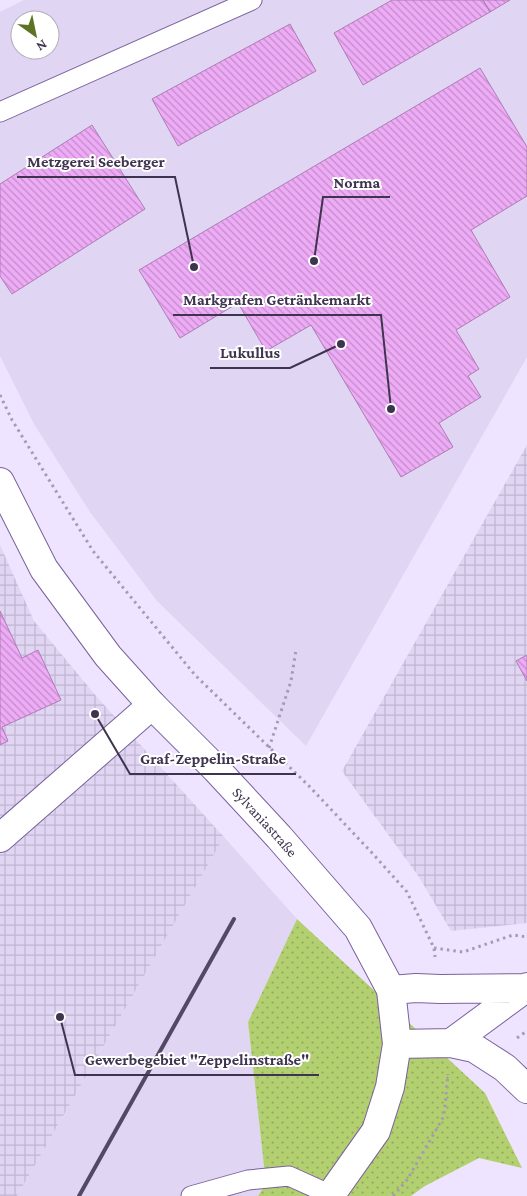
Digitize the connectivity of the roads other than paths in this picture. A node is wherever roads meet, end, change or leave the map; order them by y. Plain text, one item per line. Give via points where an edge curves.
1 (252, 0) edge
2 (0, 112) edge
3 (0, 482) edge
4 (152, 705) junction
5 (0, 838) edge
6 (391, 990) junction
7 (526, 994) edge
8 (451, 1043) junction
9 (397, 1044) junction
10 (527, 1088) edge
11 (191, 1196) edge
12 (331, 1196) edge

1 - 2 lane
3 - 4 street, Sylvaniastraße via 44,569 108,656
4 - 5 street
4 - 6 street, Sylvaniastraße via 279,837 358,928
6 - 7 street via 416,988
6 - 9 street, Sylvaniastraße
7 - 8 street
8 - 9 street
8 - 10 street via 474,1048 505,1068
9 - 12 street, Sylvaniastraße via 390,1087 376,1131
11 - 12 lane via 248,1180 289,1176

